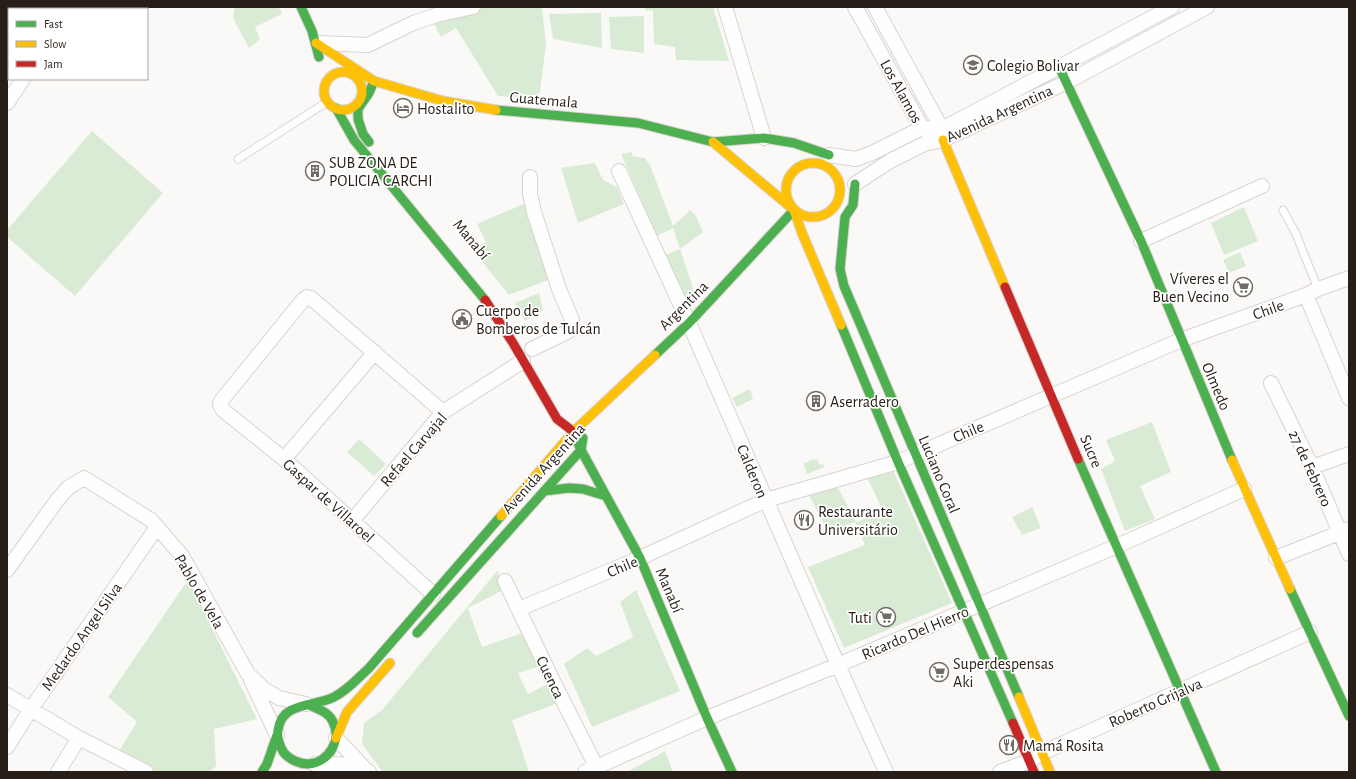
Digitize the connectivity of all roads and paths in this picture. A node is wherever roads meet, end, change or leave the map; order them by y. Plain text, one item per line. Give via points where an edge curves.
1 (301, 7) edge
2 (473, 7) edge
3 (725, 7) edge
4 (855, 7) edge
5 (875, 7) edge
6 (1172, 7) edge
7 (1207, 7) edge
8 (437, 11) edge
9 (316, 43) junction
10 (1059, 66) junction
11 (22, 80) edge
12 (374, 81) junction
13 (1066, 82) junction
14 (324, 88) junction
15 (327, 102) junction
16 (7, 104) edge
17 (336, 108) junction
18 (922, 128) junction
19 (942, 134) junction
20 (764, 138) junction
21 (713, 142) junction
22 (373, 146) dead end
23 (829, 155) joint
24 (238, 159) dead end
25 (619, 170) dead end
26 (530, 177) dead end
27 (856, 184) joint
28 (1262, 186) dead end
29 (794, 210) junction
30 (1283, 210) dead end
31 (1141, 241) junction
32 (1349, 278) edge
33 (1312, 292) junction
34 (689, 323) junction
35 (1181, 340) junction
36 (375, 352) junction
37 (529, 352) junction
38 (1271, 383) dead end
39 (1051, 395) junction
40 (1349, 398) edge
41 (443, 412) junction
42 (588, 417) junction
43 (570, 425) junction
44 (581, 450) junction
45 (915, 454) junction
46 (1349, 454) edge
47 (284, 459) junction
48 (898, 462) junction
49 (1312, 467) junction
50 (1244, 490) junction
51 (544, 491) junction
52 (606, 496) junction
53 (766, 500) junction
54 (352, 520) junction
55 (157, 528) junction
56 (1344, 530) edge
57 (1117, 546) junction
58 (1349, 554) edge
59 (640, 558) junction
60 (1276, 558) junction
61 (7, 570) edge
62 (505, 581) dead end
63 (433, 594) junction
64 (980, 604) junction
65 (519, 609) junction
66 (964, 611) junction
67 (1310, 632) junction
68 (410, 642) dead end
69 (394, 659) dead end
70 (838, 665) junction
71 (248, 674) junction
72 (1179, 691) junction
73 (7, 695) edge
74 (1345, 698) edge
75 (309, 705) junction
76 (31, 709) junction
77 (1349, 716) edge
78 (707, 718) junction
79 (277, 735) junction
80 (79, 738) junction
81 (336, 738) junction
82 (7, 746) edge
83 (1042, 753) junction
84 (311, 764) junction
85 (1031, 766) edge
86 (367, 770) edge
87 (593, 770) edge
88 (58, 772) edge
89 (146, 772) edge
90 (262, 772) edge
91 (298, 772) edge
92 (732, 772) edge
93 (886, 772) edge
94 (1000, 772) edge
95 (1050, 772) edge
96 (1216, 772) edge

1 - 9 main road
2 - 8 street
3 - 20 street
4 - 18 street, Los Alamos
5 - 19 street, Los Alamos
6 - 10 street, Avenida Argentina
7 - 13 street, Avenida Argentina
8 - 9 street via 368,45
9 - 12 main road, Guatemala
9 - 14 main road
10 - 13 main road, Olmedo
10 - 19 street, Avenida Argentina
11 - 16 street
12 - 21 main road, Guatemala via 443,101 506,112 638,123
12 - 22 main road via 358,109 363,134
13 - 19 street, Avenida Argentina
13 - 31 main road, Olmedo
14 - 15 main road
14 - 17 main road via 330,77 341,72 354,76 359,81 361,95 354,106 342,110
15 - 17 main road
15 - 24 lane
17 - 37 main road, Manabí via 354,140
18 - 19 street, Los Alamos
18 - 23 street, Avenida Argentina via 856,159
19 - 27 street, Avenida Argentina via 890,161
19 - 39 main road, Sucre
20 - 21 main road, Guatemala
20 - 23 main road, Guatemala via 794,143
21 - 29 main road, Guatemala
25 - 34 street, Calderon
26 - 37 street, Refael Carvajal via 534,212 572,320 569,331
27 - 45 main road, Luciano Coral via 853,204 845,217 840,269 844,286
28 - 31 street
29 - 29 main road via 805,216 817,217 833,209 841,191 838,178 829,167 816,162 804,164 794,171 786,187 788,200
29 - 34 main road, Argentina
29 - 48 main road, Luciano Coral
30 - 33 lane via 1296,234
31 - 35 main road, Olmedo
32 - 33 street, Chile
33 - 35 street, Chile
33 - 40 street
34 - 42 main road, Argentina
34 - 53 street, Calderon
35 - 39 street, Chile
35 - 50 main road, Olmedo
36 - 41 street
36 - 47 street
36 - 47 street, Gaspar de Villaroel via 311,298 303,300 220,405
37 - 41 street, Refael Carvajal
37 - 43 main road, Manabí via 557,419
38 - 49 street, 27 de Febrero
39 - 45 street, Chile
39 - 57 main road, Sucre
41 - 54 street, Refael Carvajal
42 - 43 main road, Avenida Argentina
42 - 44 main road, Avenida Argentina
43 - 44 main road, Manabí
43 - 63 main road, Avenida Argentina
44 - 51 main road, Avenida Argentina
44 - 52 main road, Manabí
45 - 48 street, Chile
45 - 64 main road, Luciano Coral
46 - 49 street
47 - 54 street, Gaspar de Villaroel
48 - 53 street, Chile
48 - 66 main road, Luciano Coral
49 - 56 street, 27 de Febrero
50 - 57 street, Ricardo Del Hierro
50 - 60 main road, Olmedo
51 - 52 main road via 583,489
51 - 68 main road, Avenida Argentina
52 - 59 main road, Manabí
53 - 59 street, Chile
53 - 70 street, Calderon
54 - 63 street, Gaspar de Villaroel
55 - 61 street, Pablo de Vela via 151,520 84,478 69,487 58,499
55 - 71 street, Pablo de Vela via 182,556
55 - 76 street, Medardo Angel Silva
56 - 58 street, 27 de Febrero
56 - 60 street
57 - 64 street, Ricardo Del Hierro
57 - 72 main road, Sucre
59 - 65 street, Chile
59 - 78 main road, Manabí
60 - 67 main road, Olmedo
62 - 65 street, Cuenca
63 - 75 main road, Avenida Argentina via 359,677 328,700
64 - 66 street, Ricardo Del Hierro
64 - 83 main road, Luciano Coral
65 - 87 street, Cuenca
66 - 70 street, Ricardo Del Hierro
66 - 85 main road, Luciano Coral
67 - 72 street, Roberto Grijalva
67 - 74 main road, Olmedo
69 - 81 main road via 347,712
70 - 78 street, Ricardo Del Hierro
70 - 93 street, Calderon
71 - 75 street, Pablo de Vela via 264,689 279,698
71 - 79 street
72 - 83 street, Roberto Grijalva
72 - 96 main road, Sucre
73 - 76 street
74 - 77 main road, Olmedo
75 - 79 main road via 290,710 283,717
75 - 81 main road via 318,707 332,719 336,728
76 - 80 street
76 - 82 street, Medardo Angel Silva
78 - 87 street, Ricardo Del Hierro
78 - 92 main road, Manabí
79 - 84 main road via 284,754 301,764
79 - 90 main road
80 - 88 street
80 - 89 street
81 - 84 main road via 334,747 328,755
81 - 86 street
83 - 85 street, Roberto Grijalva
83 - 95 main road, Luciano Coral
84 - 86 street via 337,763
84 - 91 main road
85 - 94 street, Roberto Grijalva

